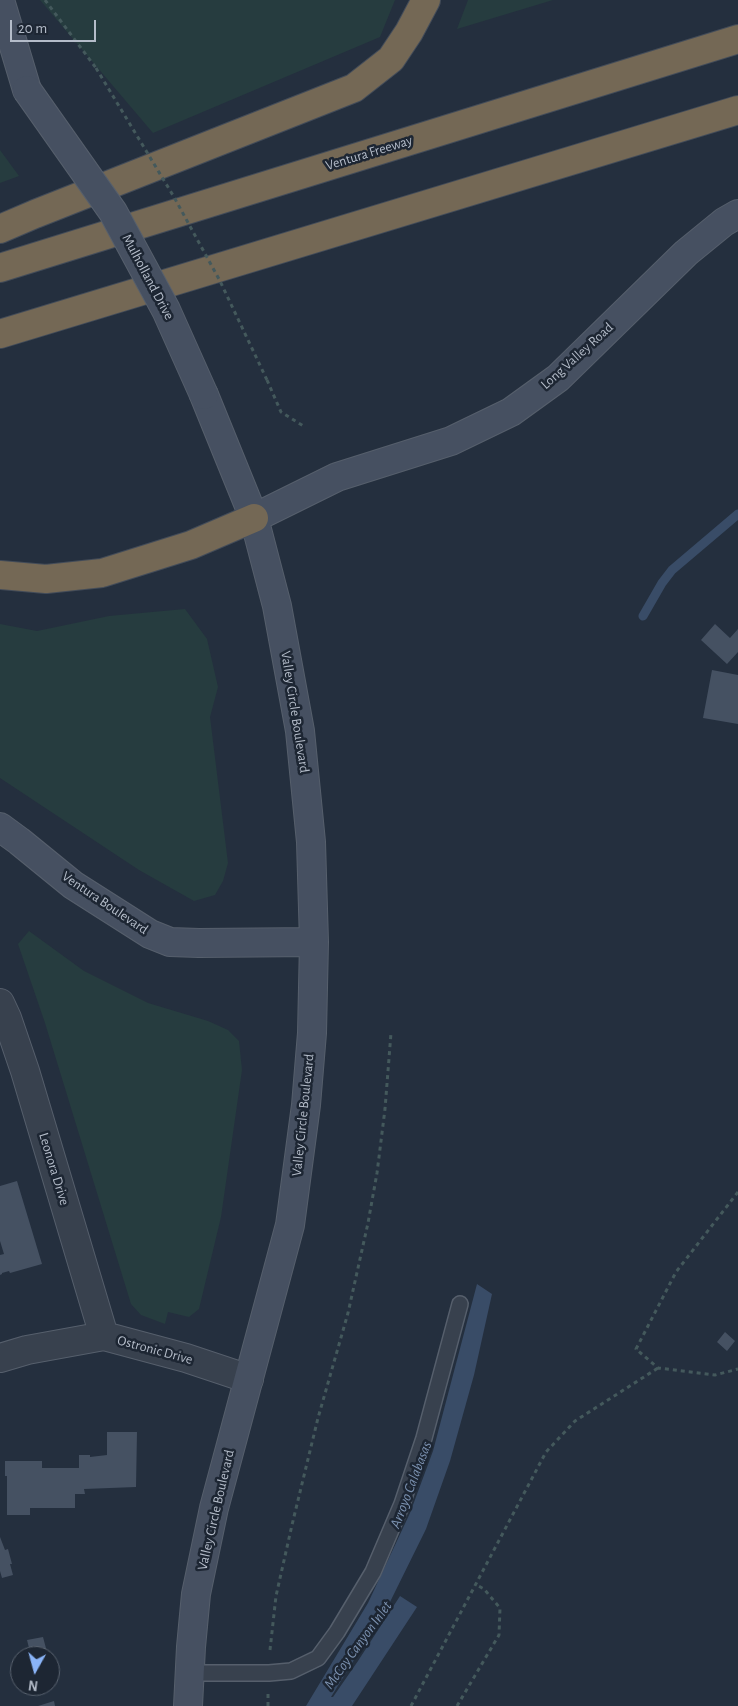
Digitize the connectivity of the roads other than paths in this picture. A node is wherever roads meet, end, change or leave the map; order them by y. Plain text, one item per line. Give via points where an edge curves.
1 (0, 0) edge
2 (426, 0) edge
3 (738, 39) edge
4 (0, 60) edge
5 (27, 90) junction
6 (738, 110) edge
7 (738, 214) edge
8 (0, 229) edge
9 (0, 268) edge
10 (0, 334) edge
11 (254, 518) junction
12 (0, 575) edge
13 (0, 827) edge
14 (314, 942) junction
15 (0, 1003) edge
16 (460, 1304) dead end
17 (104, 1336) junction
18 (0, 1358) edge
19 (249, 1380) junction
20 (189, 1673) junction
21 (188, 1706) edge

1 - 5 main road
2 - 8 highway via 391,59 354,88
3 - 9 highway, Ventura Freeway
4 - 5 main road, Mulholland Drive
5 - 11 main road, Mulholland Drive, bridge via 113,212 166,310
6 - 10 highway
7 - 11 main road, Long Valley Road via 686,253 558,378 511,412 451,441 336,477
11 - 12 highway via 191,545 102,573 46,579
11 - 14 main road, Valley Circle Boulevard via 277,606 300,731 311,842
13 - 14 main road, Ventura Boulevard via 73,885 150,934 170,942
14 - 19 main road, Valley Circle Boulevard via 306,1106 290,1225
15 - 17 street, Leonora Drive via 25,1072
16 - 20 lane via 424,1438 402,1504 372,1572 318,1658 291,1671
17 - 18 street, Ostronic Drive
17 - 19 street, Ostronic Drive via 186,1358
19 - 20 main road, Valley Circle Boulevard via 214,1508 198,1585
20 - 21 main road, Valley Circle Boulevard

